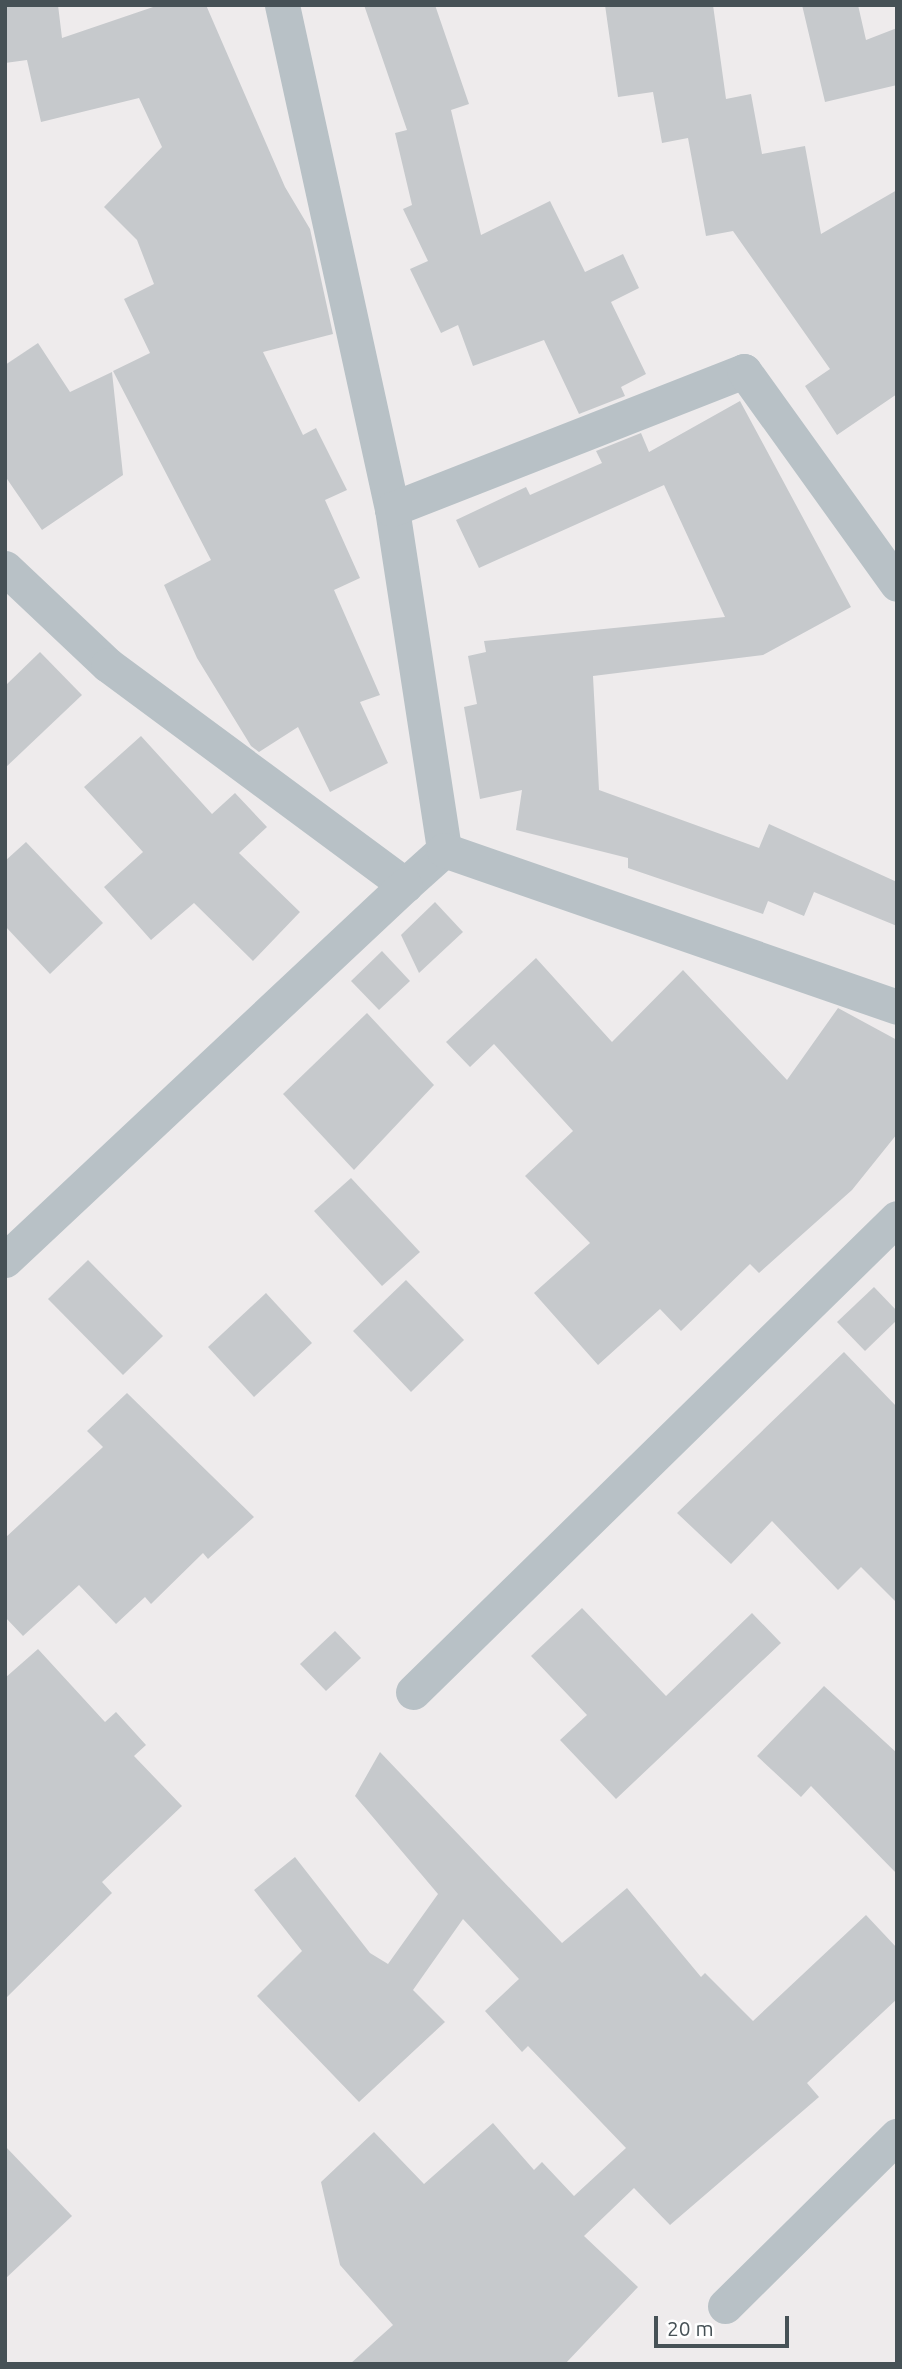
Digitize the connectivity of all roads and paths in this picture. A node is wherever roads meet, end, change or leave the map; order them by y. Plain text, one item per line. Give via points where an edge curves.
1 (282, 5) edge
2 (392, 509) junction
3 (5, 568) edge
4 (897, 584) edge
5 (444, 850) junction
6 (405, 885) junction
7 (897, 1007) edge
8 (897, 1218) edge
9 (5, 1261) edge
10 (413, 1692) dead end
11 (897, 2136) edge
12 (726, 2306) dead end

1 - 2 street
2 - 4 street via 744,371
2 - 5 street
3 - 6 street via 108,665
5 - 6 street
5 - 7 street
6 - 9 street
8 - 10 street
11 - 12 street

